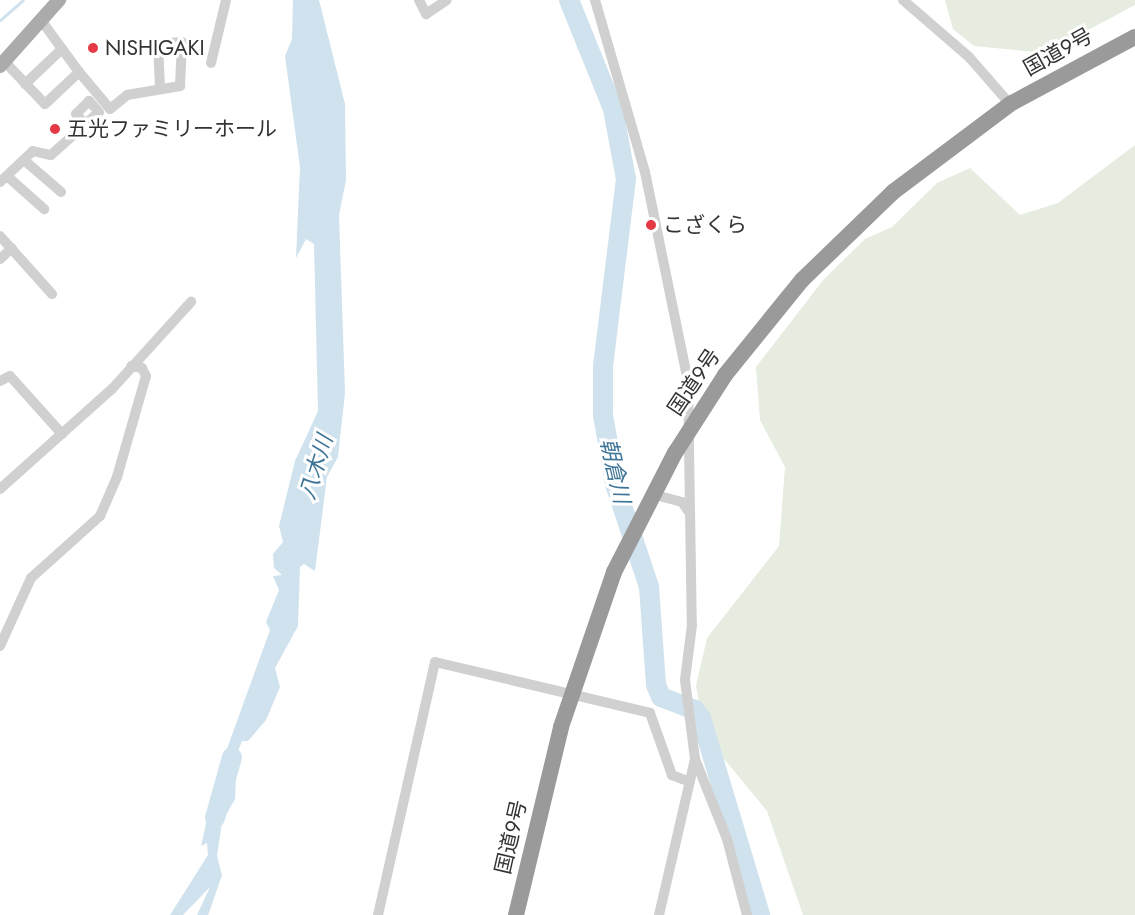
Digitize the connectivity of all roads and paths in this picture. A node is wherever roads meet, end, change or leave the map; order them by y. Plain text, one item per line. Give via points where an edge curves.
1 (60, 0) edge
2 (226, 0) edge
3 (419, 0) edge
4 (447, 0) edge
5 (595, 0) edge
6 (903, 0) edge
7 (41, 20) junction
8 (1135, 37) edge
9 (62, 49) junction
10 (211, 63) dead end
11 (2, 64) edge
12 (79, 72) junction
13 (25, 84) junction
14 (160, 86) dead end
15 (1010, 104) junction
16 (85, 124) dead end
17 (24, 160) junction
18 (4, 179) edge
19 (62, 192) dead end
20 (44, 209) dead end
21 (0, 237) edge
22 (12, 248) junction
23 (0, 259) edge
24 (52, 294) dead end
25 (191, 302) dead end
26 (131, 366) junction
27 (0, 381) edge
28 (689, 429) junction
29 (62, 434) junction
30 (0, 489) edge
31 (652, 494) junction
32 (689, 512) junction
33 (0, 646) edge
34 (571, 693) junction
35 (696, 759) junction
36 (690, 782) junction
37 (378, 915) edge
38 (516, 915) edge
39 (658, 915) edge
40 (747, 915) edge

1 - 7 main road
2 - 10 street
3 - 4 street via 426,14
5 - 28 street via 645,172 688,382
6 - 15 street via 969,57
7 - 9 street
7 - 11 main road
8 - 15 highway, 国道9号
9 - 12 street
9 - 13 street
11 - 13 street
12 - 13 street via 45,104
12 - 14 street via 110,109 127,95
15 - 28 highway, 国道9号 via 923,167 832,248 767,320
16 - 17 street via 51,155 33,151
17 - 18 street
17 - 19 street
18 - 20 street
21 - 22 street
22 - 23 street
22 - 24 street
25 - 26 street
26 - 29 street
26 - 33 street via 142,368 146,376 117,477 99,516 31,578
27 - 29 street via 10,376
28 - 31 highway, 国道9号
28 - 32 street
29 - 30 street
31 - 32 street via 681,502
31 - 34 highway, 国道9号 via 624,549
32 - 35 street via 692,625 685,680
34 - 36 street via 650,713 672,775
34 - 37 street via 435,662
34 - 38 highway, 国道9号
35 - 36 street
35 - 40 street via 727,839
36 - 39 street

